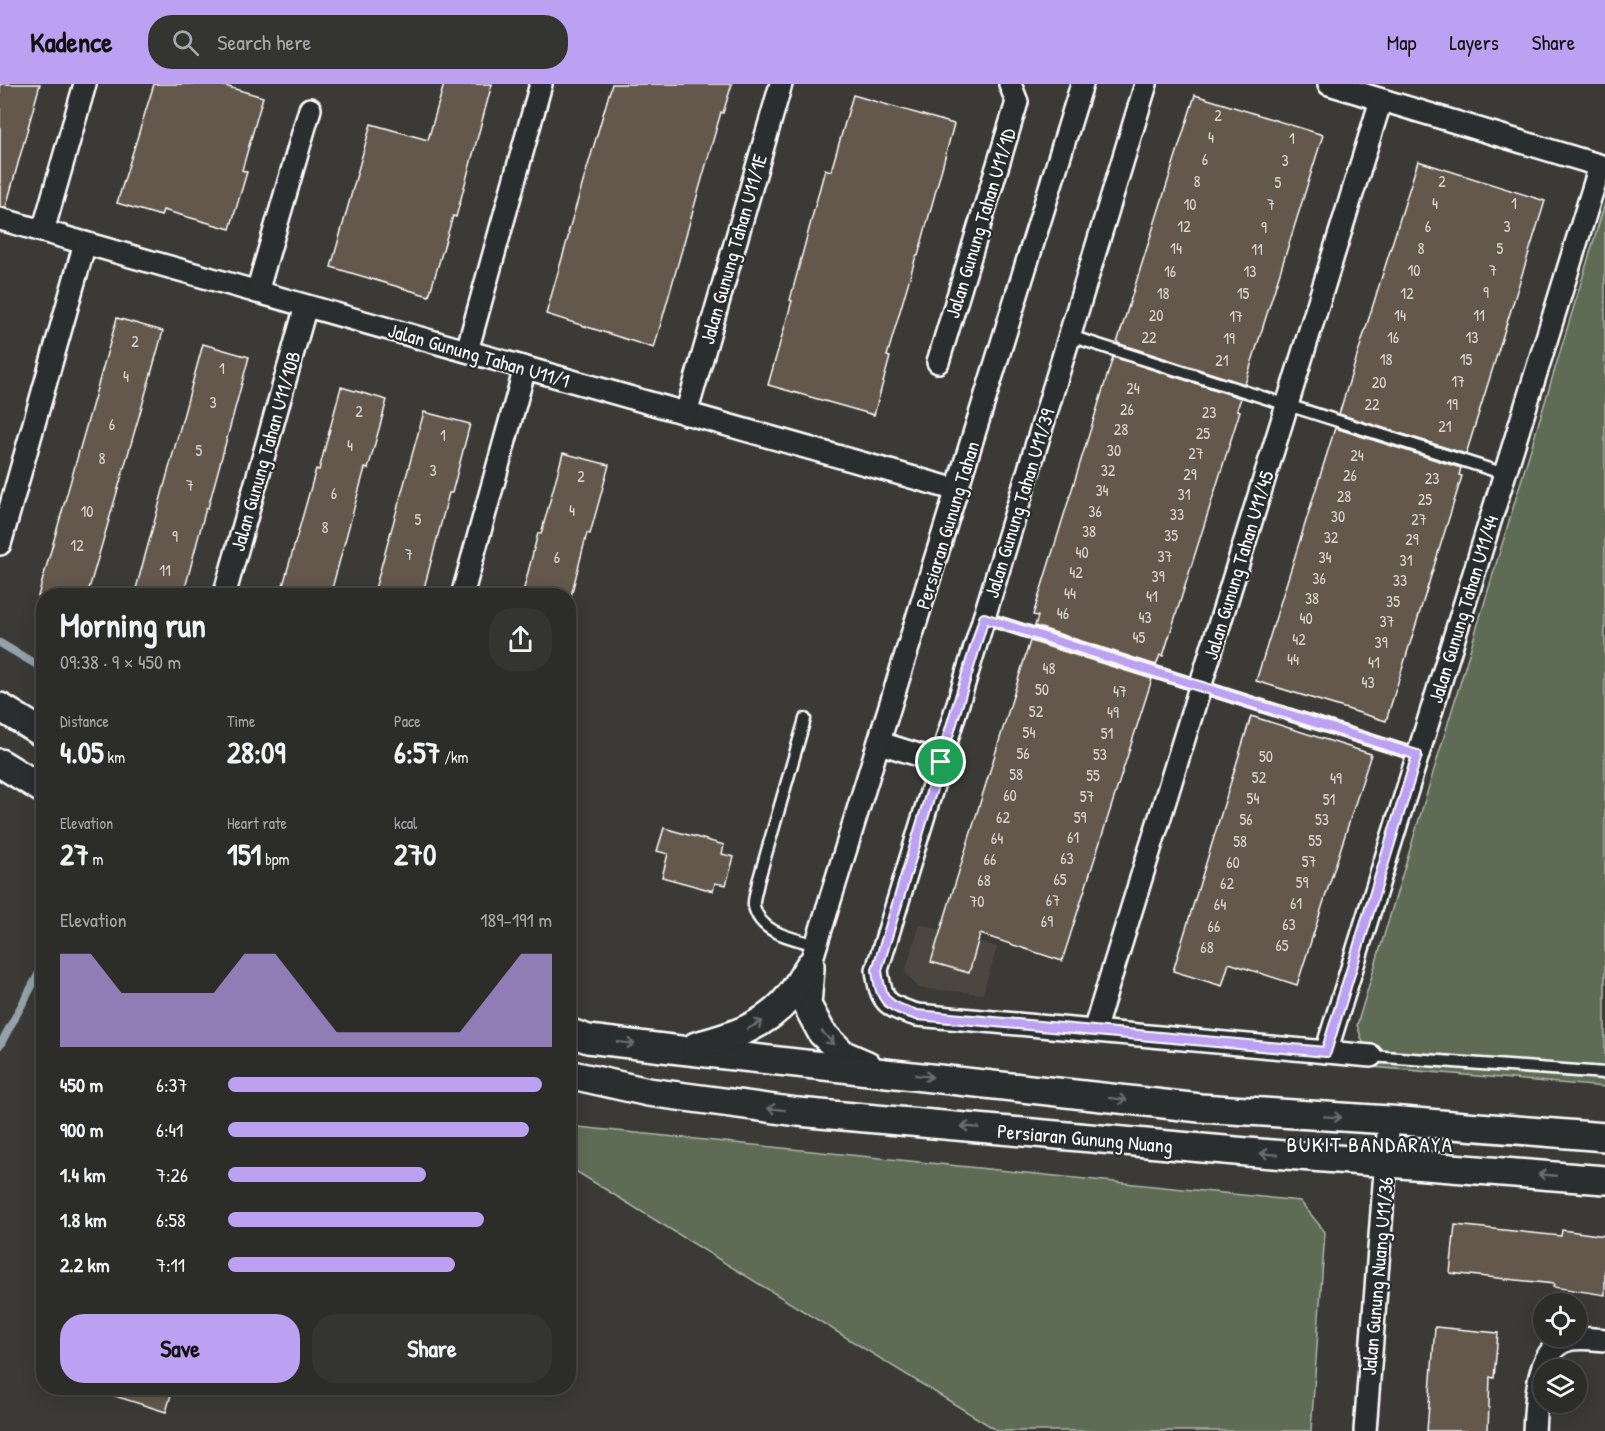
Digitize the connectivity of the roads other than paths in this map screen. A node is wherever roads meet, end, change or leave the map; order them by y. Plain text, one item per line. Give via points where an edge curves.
1 (85, 84) edge
2 (541, 84) edge
3 (781, 84) edge
4 (1010, 84) edge
5 (1082, 84) edge
6 (1146, 84) edge
7 (1329, 84) edge
8 (1381, 100) junction
9 (310, 109) dead end
10 (1603, 167) edge
11 (0, 219) edge
12 (43, 231) junction
13 (85, 243) junction
14 (257, 292) junction
15 (306, 306) junction
16 (1070, 336) junction
17 (467, 351) junction
18 (938, 362) dead end
19 (525, 368) junction
20 (1287, 405) junction
21 (686, 414) junction
22 (1505, 474) junction
23 (957, 490) junction
24 (0, 544) edge
25 (226, 588) edge
26 (464, 588) edge
27 (984, 618) junction
28 (1200, 686) junction
29 (0, 708) edge
30 (805, 719) dead end
31 (36, 729) edge
32 (880, 743) junction
33 (1417, 755) junction
34 (941, 762) junction
35 (0, 763) edge
36 (36, 785) edge
37 (813, 955) junction
38 (1094, 1031) junction
39 (576, 1035) edge
40 (680, 1050) junction
41 (1326, 1052) junction
42 (1371, 1056) joint
43 (880, 1071) junction
44 (1605, 1073) edge
45 (576, 1076) edge
46 (1389, 1120) junction
47 (1605, 1137) edge
48 (1386, 1163) junction
49 (1605, 1180) edge
50 (1605, 1340) edge
51 (1365, 1431) edge
52 (1534, 1431) edge

1 - 12 street
2 - 17 street
3 - 21 street, Jalan Gunung Tahan U11/1E
4 - 18 street, Jalan Gunung Tahan U11/1D via 1017,102
5 - 23 street, Persiaran Gunung Tahan
6 - 16 street, Jalan Gunung Tahan U11/39
7 - 8 street
8 - 10 street
8 - 20 street, Jalan Gunung Tahan U11/45
9 - 14 street
10 - 22 street, Jalan Gunung Tahan U11/44
11 - 12 street, Jalan Gunung Tahan U11/1
12 - 13 street, Jalan Gunung Tahan U11/1
13 - 14 street, Jalan Gunung Tahan U11/1
13 - 24 street
14 - 15 street, Jalan Gunung Tahan U11/1
15 - 17 street, Jalan Gunung Tahan U11/1
15 - 25 street, Jalan Gunung Tahan U11/10B
16 - 20 lane
16 - 27 street, Jalan Gunung Tahan U11/39
17 - 19 street, Jalan Gunung Tahan U11/1
19 - 21 street, Jalan Gunung Tahan U11/1
19 - 26 street
20 - 22 lane
20 - 28 street, Jalan Gunung Tahan U11/45
21 - 23 street, Jalan Gunung Tahan U11/1
22 - 33 street, Jalan Gunung Tahan U11/44
23 - 32 street, Persiaran Gunung Tahan
27 - 28 lane
27 - 34 street, Jalan Gunung Tahan U11/39
28 - 33 lane
28 - 38 street, Jalan Gunung Tahan U11/45
29 - 31 street
30 - 37 lane via 754,905 761,922
32 - 34 street
32 - 37 street, Persiaran Gunung Tahan
33 - 41 street, Jalan Gunung Tahan U11/44
34 - 38 street, Jalan Gunung Tahan U11/39 via 877,970 880,991 892,1007 917,1015
35 - 36 street
40 -> 37 street via 730,1037 762,1022 789,998
37 -> 43 street via 807,1005 822,1033 844,1055
38 - 41 street
39 -> 40 street, Persiaran Gunung Nuang
40 - 43 street, Persiaran Gunung Nuang
41 - 42 street
42 - 44 lane
43 -> 46 street, Persiaran Gunung Nuang via 1200,1108
48 -> 45 street, Persiaran Gunung Nuang via 798,1112 648,1092
46 - 47 street, Persiaran Gunung Nuang
46 - 48 street, Jalan Gunung Nuang U11/36
49 -> 48 street, Persiaran Gunung Nuang
48 - 51 street, Jalan Gunung Nuang U11/36
50 - 52 street via 1566,1340 1550,1352 1539,1375

